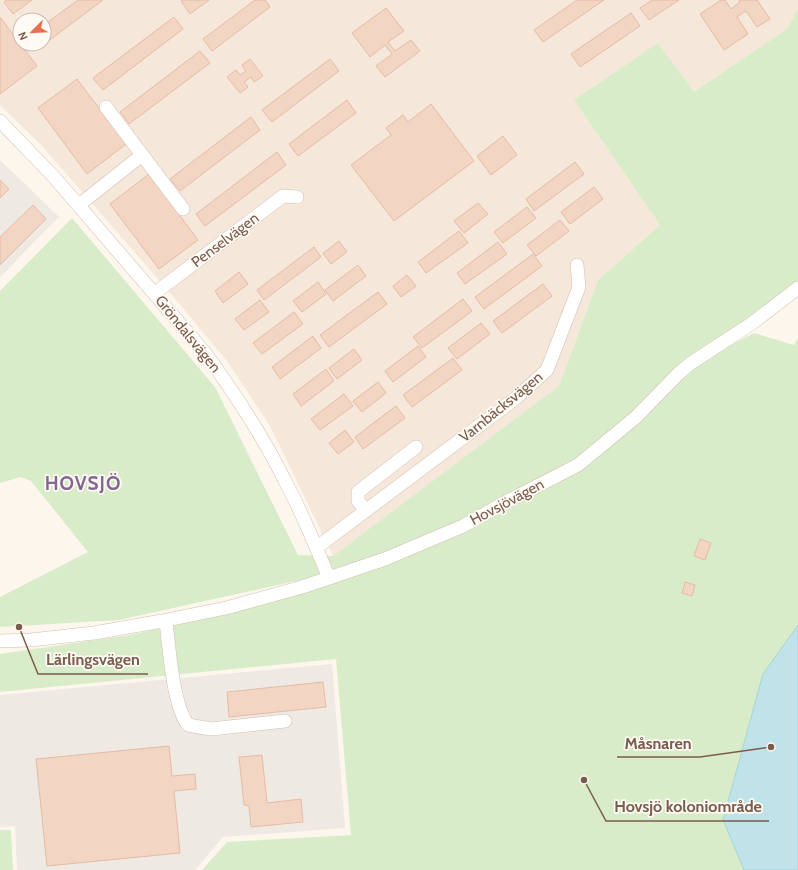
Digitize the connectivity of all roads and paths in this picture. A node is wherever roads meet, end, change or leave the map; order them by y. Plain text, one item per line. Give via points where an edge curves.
1 (106, 107) dead end
2 (0, 121) edge
3 (142, 156) junction
4 (297, 197) dead end
5 (79, 205) junction
6 (183, 209) dead end
7 (578, 265) dead end
8 (798, 288) edge
9 (155, 293) junction
10 (416, 447) dead end
11 (366, 511) junction
12 (316, 548) junction
13 (329, 578) junction
14 (166, 620) junction
15 (0, 641) edge
16 (285, 721) dead end

1 - 3 street
2 - 5 street, Gröndalsvägen
3 - 5 street
3 - 6 street
4 - 9 street, Penselvägen via 283,196
5 - 9 street, Gröndalsvägen
7 - 11 street, Varnbäcksvägen via 579,287 546,370 516,398
8 - 13 street, Hovsjövägen via 751,324 691,363 636,416 578,465 463,526 385,559
9 - 12 street, Gröndalsvägen via 206,354 248,416 285,480
10 - 11 street via 358,492 358,501
11 - 12 street, Varnbäcksvägen
12 - 13 street, Gröndalsvägen
13 - 14 street, Hovsjövägen via 226,608
14 - 15 street, Hovsjövägen via 94,633
14 - 16 street via 175,687 181,712 188,725 211,729

